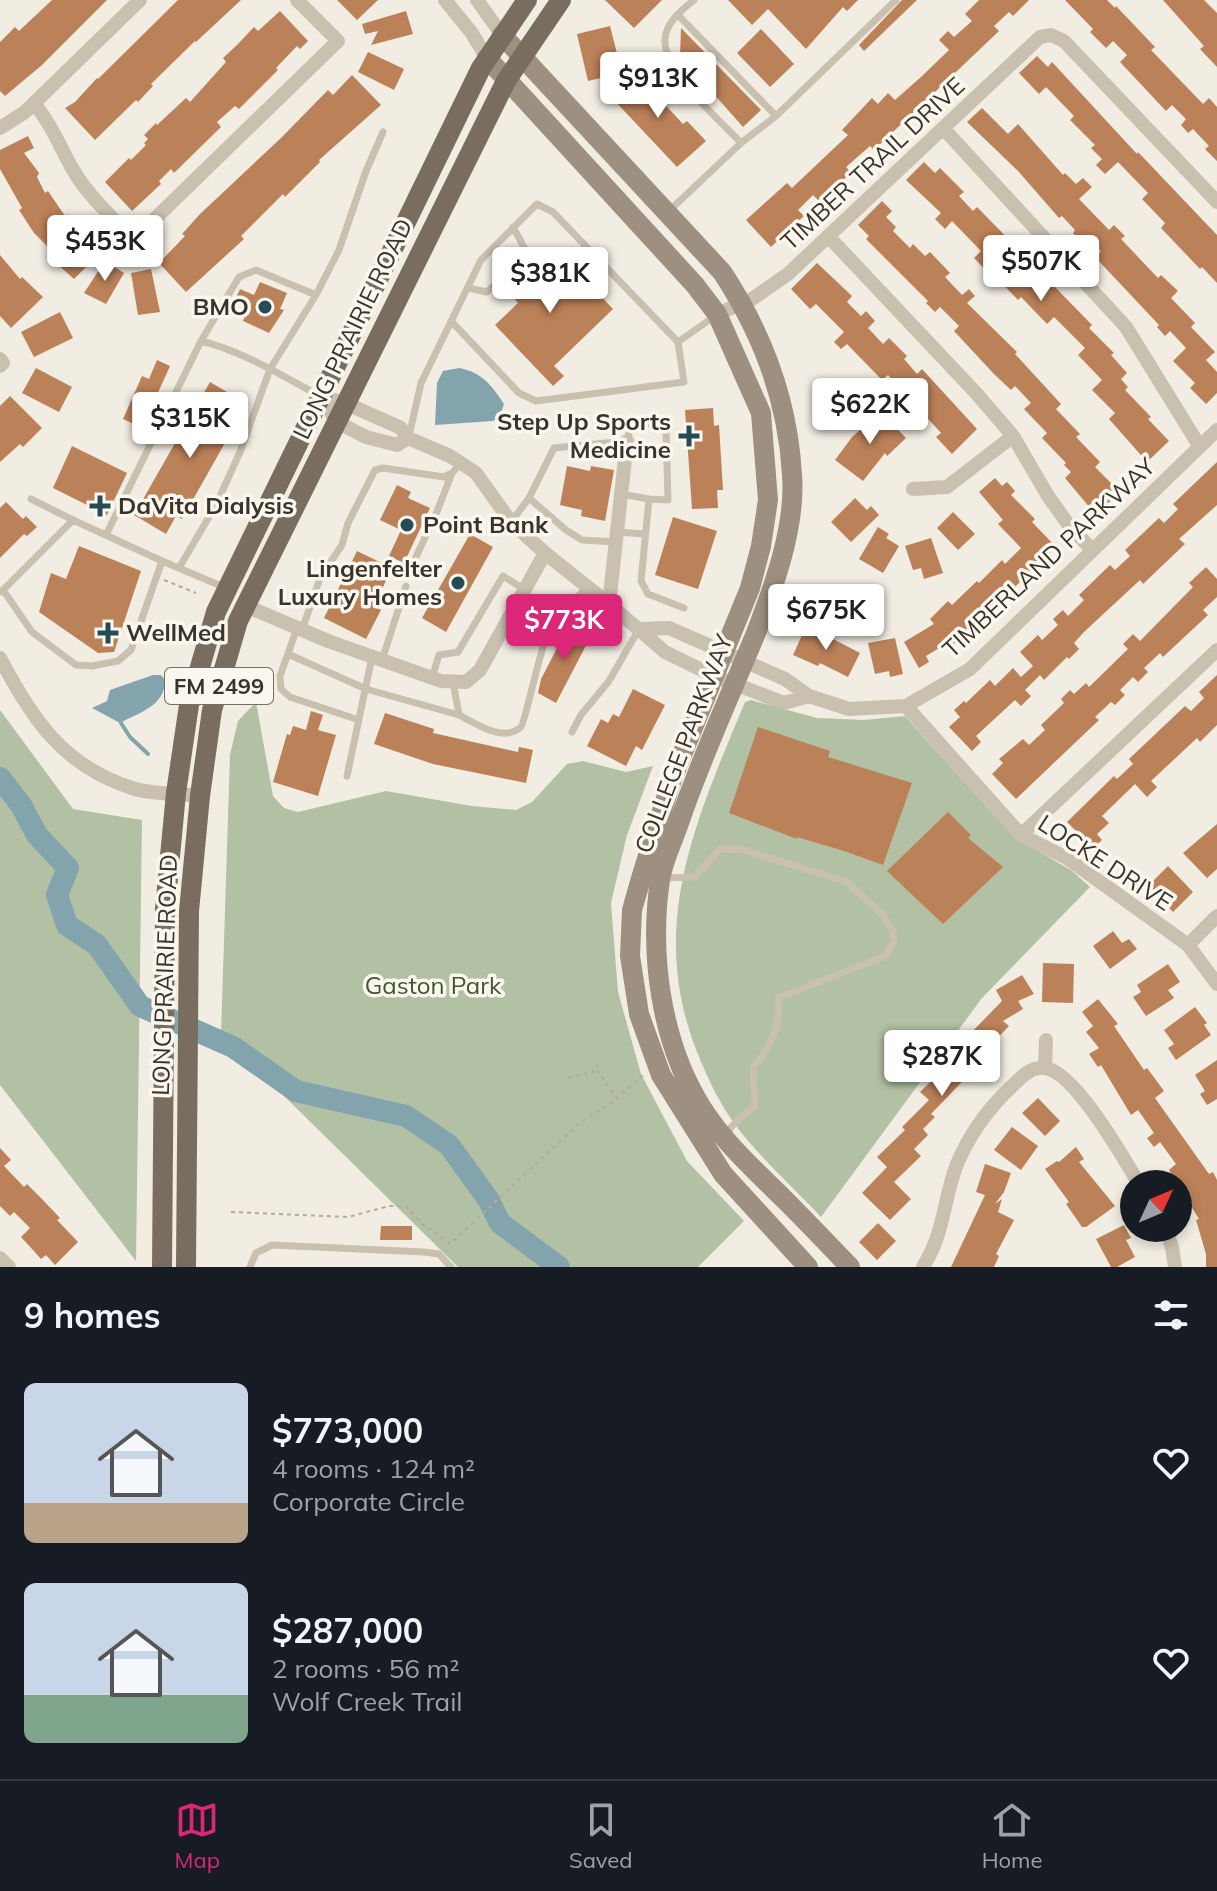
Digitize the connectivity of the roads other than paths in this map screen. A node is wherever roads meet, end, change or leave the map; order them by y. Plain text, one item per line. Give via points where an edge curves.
1 (140, 0) edge
2 (297, 0) edge
3 (445, 0) edge
4 (477, 0) edge
5 (527, 0) edge
6 (561, 0) edge
7 (694, 0) edge
8 (896, 0) edge
9 (678, 15) junction
10 (502, 35) junction
11 (520, 57) junction
12 (487, 58) junction
13 (506, 81) junction
14 (34, 103) junction
15 (776, 116) junction
16 (0, 128) edge
17 (943, 128) junction
18 (383, 132) dead end
19 (741, 143) junction
20 (1217, 202) edge
21 (668, 212) junction
22 (513, 227) junction
23 (828, 236) junction
24 (515, 265) dead end
25 (501, 279) dead end
26 (468, 288) junction
27 (316, 295) junction
28 (743, 304) junction
29 (717, 314) junction
30 (451, 321) junction
31 (201, 341) junction
32 (678, 342) junction
33 (270, 369) junction
34 (321, 396) junction
35 (341, 412) junction
36 (1217, 430) edge
37 (1013, 436) junction
38 (408, 438) junction
39 (627, 441) junction
40 (1200, 447) junction
41 (456, 468) junction
42 (913, 489) dead end
43 (621, 494) junction
44 (529, 498) junction
45 (31, 499) dead end
46 (649, 499) junction
47 (73, 520) junction
48 (511, 522) junction
49 (645, 534) junction
50 (106, 535) junction
51 (617, 537) junction
52 (1092, 550) junction
53 (545, 553) junction
54 (416, 557) dead end
55 (162, 561) junction
56 (179, 568) junction
57 (406, 586) dead end
58 (588, 587) junction
59 (227, 589) junction
60 (525, 590) junction
61 (2, 591) edge
62 (609, 604) junction
63 (246, 606) junction
64 (684, 608) dead end
65 (299, 629) junction
66 (639, 629) junction
67 (1217, 650) edge
68 (724, 651) junction
69 (288, 654) junction
70 (0, 658) edge
71 (377, 659) junction
72 (745, 661) junction
73 (714, 676) junction
74 (432, 678) junction
75 (453, 682) junction
76 (735, 684) junction
77 (366, 689) junction
78 (809, 696) junction
79 (906, 706) junction
80 (459, 715) junction
81 (359, 720) junction
82 (572, 732) dead end
83 (347, 776) dead end
84 (176, 793) junction
85 (200, 796) junction
86 (1021, 835) junction
87 (651, 877) junction
88 (1217, 916) edge
89 (1188, 945) junction
90 (1217, 984) edge
91 (1046, 1040) dead end
92 (1045, 1068) junction
93 (727, 1143) junction
94 (712, 1158) junction
95 (1130, 1170) edge
96 (1170, 1242) edge
97 (0, 1258) edge
98 (929, 1265) edge
99 (9, 1267) edge
100 (162, 1267) edge
101 (186, 1267) edge
102 (250, 1267) edge
103 (451, 1267) edge
104 (808, 1267) edge
105 (850, 1267) edge
106 (1175, 1267) edge

1 - 14 street
2 - 14 street via 338,41 133,240 88,192
3 - 12 street, COLLEGE PARKWAY
4 - 10 street, COLLEGE PARKWAY
5 - 10 main road, LONG PRAIRIE ROAD / FM 2499
6 - 11 main road, LONG PRAIRIE ROAD / FM 2499
7 - 9 lane
8 - 15 lane
9 - 15 lane
9 - 19 lane via 665,37 668,60
10 - 11 main road, COLLEGE PARKWAY
10 - 12 main road, LONG PRAIRIE ROAD / FM 2499
11 - 13 main road, LONG PRAIRIE ROAD / FM 2499
11 - 21 main road, COLLEGE PARKWAY
12 - 13 main road, COLLEGE PARKWAY
12 - 34 main road, LONG PRAIRIE ROAD / FM 2499
13 - 29 main road, COLLEGE PARKWAY via 679,264
13 - 35 main road, LONG PRAIRIE ROAD / FM 2499
14 - 16 street
15 - 19 lane
17 - 20 street, TIMBER TRAIL DRIVE via 1040,37 1051,35 1064,41
17 - 23 street, TIMBER TRAIL DRIVE
17 - 40 street via 1126,327
18 - 27 lane via 339,250
19 - 21 lane
21 - 28 main road, COLLEGE PARKWAY
22 - 24 lane via 527,253
22 - 26 lane via 481,260
22 - 32 lane via 537,204 553,212
23 - 28 street, TIMBER TRAIL DRIVE via 788,274
23 - 37 street
25 - 26 lane via 487,292
26 - 30 lane
27 - 31 lane via 256,270 239,277
27 - 33 lane
28 - 29 street, TIMBER TRAIL DRIVE
28 - 72 main road, COLLEGE PARKWAY via 778,386 793,477 787,536 773,590
29 - 32 lane
29 - 68 main road, COLLEGE PARKWAY via 761,413 768,500 750,588
30 - 32 lane via 519,393 536,401 684,382
30 - 38 lane via 421,383
31 - 33 lane
31 - 50 lane
33 - 34 lane
33 - 56 lane via 216,505
34 - 35 street
34 - 59 main road, LONG PRAIRIE ROAD / FM 2499
35 - 38 street, TIMBERLAND PARKWAY via 401,428
35 - 38 street via 366,437 397,445
35 - 63 main road, LONG PRAIRIE ROAD / FM 2499
36 - 40 street, TIMBERLAND PARKWAY
37 - 42 street via 947,487
37 - 52 street via 1055,505
38 - 41 street, TIMBERLAND PARKWAY
39 - 43 street
39 - 44 lane via 554,448
39 - 46 lane via 631,426 659,422 666,430 668,500
40 - 52 street, TIMBERLAND PARKWAY
41 - 48 street, TIMBERLAND PARKWAY via 476,473
41 - 54 lane
41 - 65 lane via 444,477 375,470
43 - 46 lane
43 - 51 street
44 - 48 lane
44 - 51 lane via 582,540
45 - 47 lane
46 - 49 lane
47 - 50 lane
47 - 61 lane
48 - 53 street, TIMBERLAND PARKWAY
49 - 51 lane
49 - 64 lane via 641,581 648,594
50 - 55 lane
51 - 62 street
52 - 79 street, TIMBERLAND PARKWAY via 970,669
53 - 58 street, TIMBERLAND PARKWAY
53 - 60 street
55 - 56 lane
55 - 61 lane via 131,650 118,661 92,666 76,665 32,632
56 - 59 lane
57 - 71 lane
58 - 62 street, TIMBERLAND PARKWAY
58 - 80 lane via 548,633 526,721 519,729 501,734
59 - 84 main road, LONG PRAIRIE ROAD / FM 2499 via 189,705
60 - 74 lane via 503,576 458,652 439,655
60 - 75 street via 480,670 466,682
62 - 66 street, TIMBERLAND PARKWAY
63 - 65 street
63 - 85 main road, LONG PRAIRIE ROAD / FM 2499 via 212,710
65 - 69 lane
65 - 71 street
66 - 68 street, TIMBERLAND PARKWAY via 669,628
66 - 73 street, TIMBERLAND PARKWAY via 665,652
66 - 82 lane
67 - 86 street
68 - 72 street, TIMBERLAND PARKWAY
68 - 73 main road, COLLEGE PARKWAY
69 - 77 lane
69 - 81 lane via 281,689 290,697
70 - 84 street via 39,726 68,754 133,789
71 - 74 street
71 - 77 lane
72 - 76 main road, COLLEGE PARKWAY
72 - 78 street, TIMBERLAND PARKWAY
73 - 76 street, TIMBERLAND PARKWAY
73 - 87 main road, COLLEGE PARKWAY via 672,779
74 - 75 street
75 - 80 lane
76 - 78 street, TIMBERLAND PARKWAY via 784,703
76 - 87 main road, COLLEGE PARKWAY
77 - 80 lane
77 - 81 lane
78 - 79 street, TIMBERLAND PARKWAY via 849,709
79 - 86 street, LOCKE DRIVE
81 - 83 lane
84 - 85 street
84 - 100 main road, LONG PRAIRIE ROAD / FM 2499 via 165,909
85 - 101 main road, LONG PRAIRIE ROAD / FM 2499 via 189,911
86 - 89 street, LOCKE DRIVE via 1067,858
87 - 93 main road, COLLEGE PARKWAY via 665,1012 701,1106
87 - 93 lane via 694,877 720,849 741,849 847,882 893,930 894,941 885,956 778,998 770,1045 753,1067 755,1105 730,1128
87 - 94 main road, COLLEGE PARKWAY via 632,910 630,956 639,1014 659,1069
88 - 89 street
89 - 90 street, LOCKE DRIVE
91 - 92 street
92 - 95 street via 1063,1075 1075,1088
92 - 98 street via 1025,1074 985,1115 956,1166
93 - 94 main road
93 - 105 main road, COLLEGE PARKWAY
94 - 104 main road, COLLEGE PARKWAY
96 - 106 street
97 - 99 street
102 - 103 lane via 256,1253 272,1245 424,1252 439,1254

